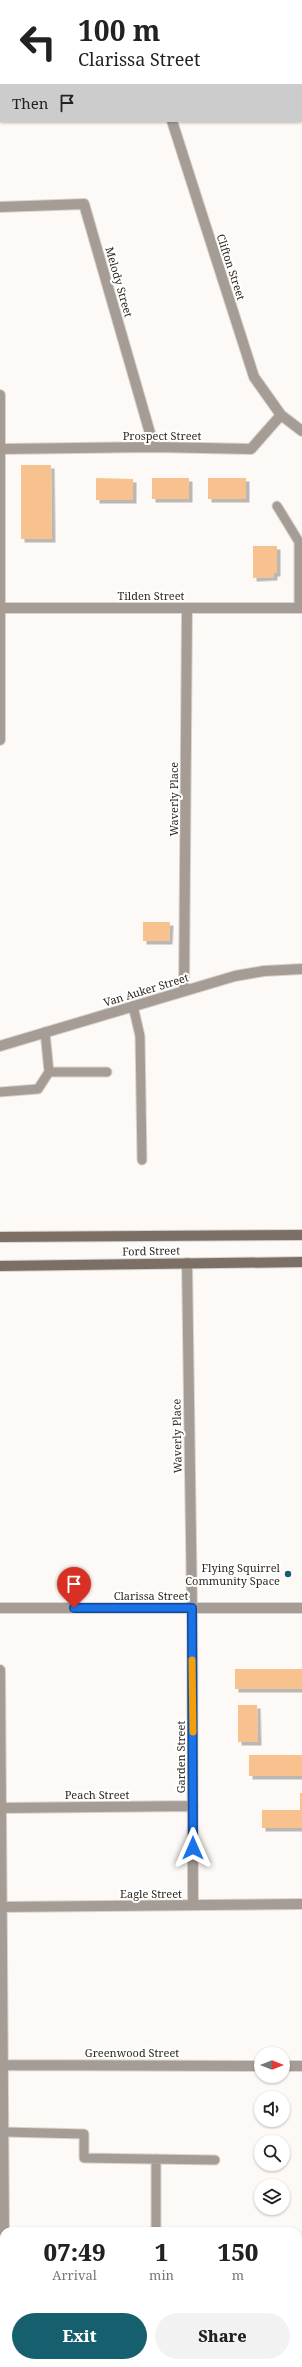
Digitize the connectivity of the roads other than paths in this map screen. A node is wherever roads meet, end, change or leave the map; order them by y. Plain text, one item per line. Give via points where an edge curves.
1 (172, 122) edge
2 (0, 207) edge
3 (0, 395) edge
4 (281, 415) junction
5 (302, 431) edge
6 (154, 447) junction
7 (0, 449) edge
8 (277, 506) dead end
9 (0, 608) edge
10 (187, 608) junction
11 (301, 608) edge
12 (0, 740) edge
13 (302, 969) edge
14 (184, 990) junction
15 (133, 1006) junction
16 (45, 1032) junction
17 (0, 1046) edge
18 (49, 1072) junction
19 (107, 1072) dead end
20 (0, 1092) edge
21 (142, 1160) dead end
22 (302, 1235) edge
23 (0, 1237) edge
24 (302, 1262) edge
25 (187, 1263) junction
26 (0, 1266) edge
27 (0, 1608) edge
28 (192, 1608) junction
29 (302, 1608) edge
30 (0, 1670) edge
31 (193, 1806) junction
32 (1, 1808) junction
33 (302, 1904) edge
34 (193, 1905) junction
35 (1, 1907) edge
36 (2, 2047) edge
37 (3, 2065) junction
38 (254, 2066) edge
39 (290, 2066) edge
40 (302, 2066) edge
41 (2, 2114) edge
42 (4, 2132) junction
43 (156, 2159) junction
44 (215, 2160) dead end
45 (4, 2227) edge
46 (156, 2227) edge

1 - 4 street, Clifton Street via 254,377
2 - 6 street, Melody Street via 84,204
3 - 7 street
4 - 5 street
4 - 6 street, Prospect Street via 252,449
6 - 7 street, Prospect Street
7 - 9 street
8 - 11 lane via 299,542
9 - 10 street, Tilden Street
9 - 12 street
10 - 11 street, Tilden Street
10 - 14 street, Waverly Place
13 - 14 street, Van Auker Street via 235,976
14 - 15 street, Van Auker Street
15 - 16 street, Van Auker Street
15 - 21 lane via 140,1036
16 - 17 street, Van Auker Street
16 - 18 lane
18 - 19 lane
18 - 20 lane via 38,1089
22 - 23 main road, Ford Street
24 - 25 main road, Ford Street
25 - 26 main road, Ford Street
25 - 28 street, Waverly Place
27 - 28 street, Clarissa Street
28 - 29 street, Clarissa Street
28 - 31 street, Garden Street
30 - 32 street
31 - 32 street, Peach Street
31 - 34 street, Garden Street
32 - 35 street
33 - 34 street, Eagle Street
34 - 35 street, Eagle Street
35 - 36 street
36 - 37 street
37 - 38 street, Greenwood Street
37 - 41 street
39 - 40 street
41 - 42 street
42 - 43 lane via 84,2134 84,2158
42 - 45 street
43 - 44 lane
43 - 46 lane

